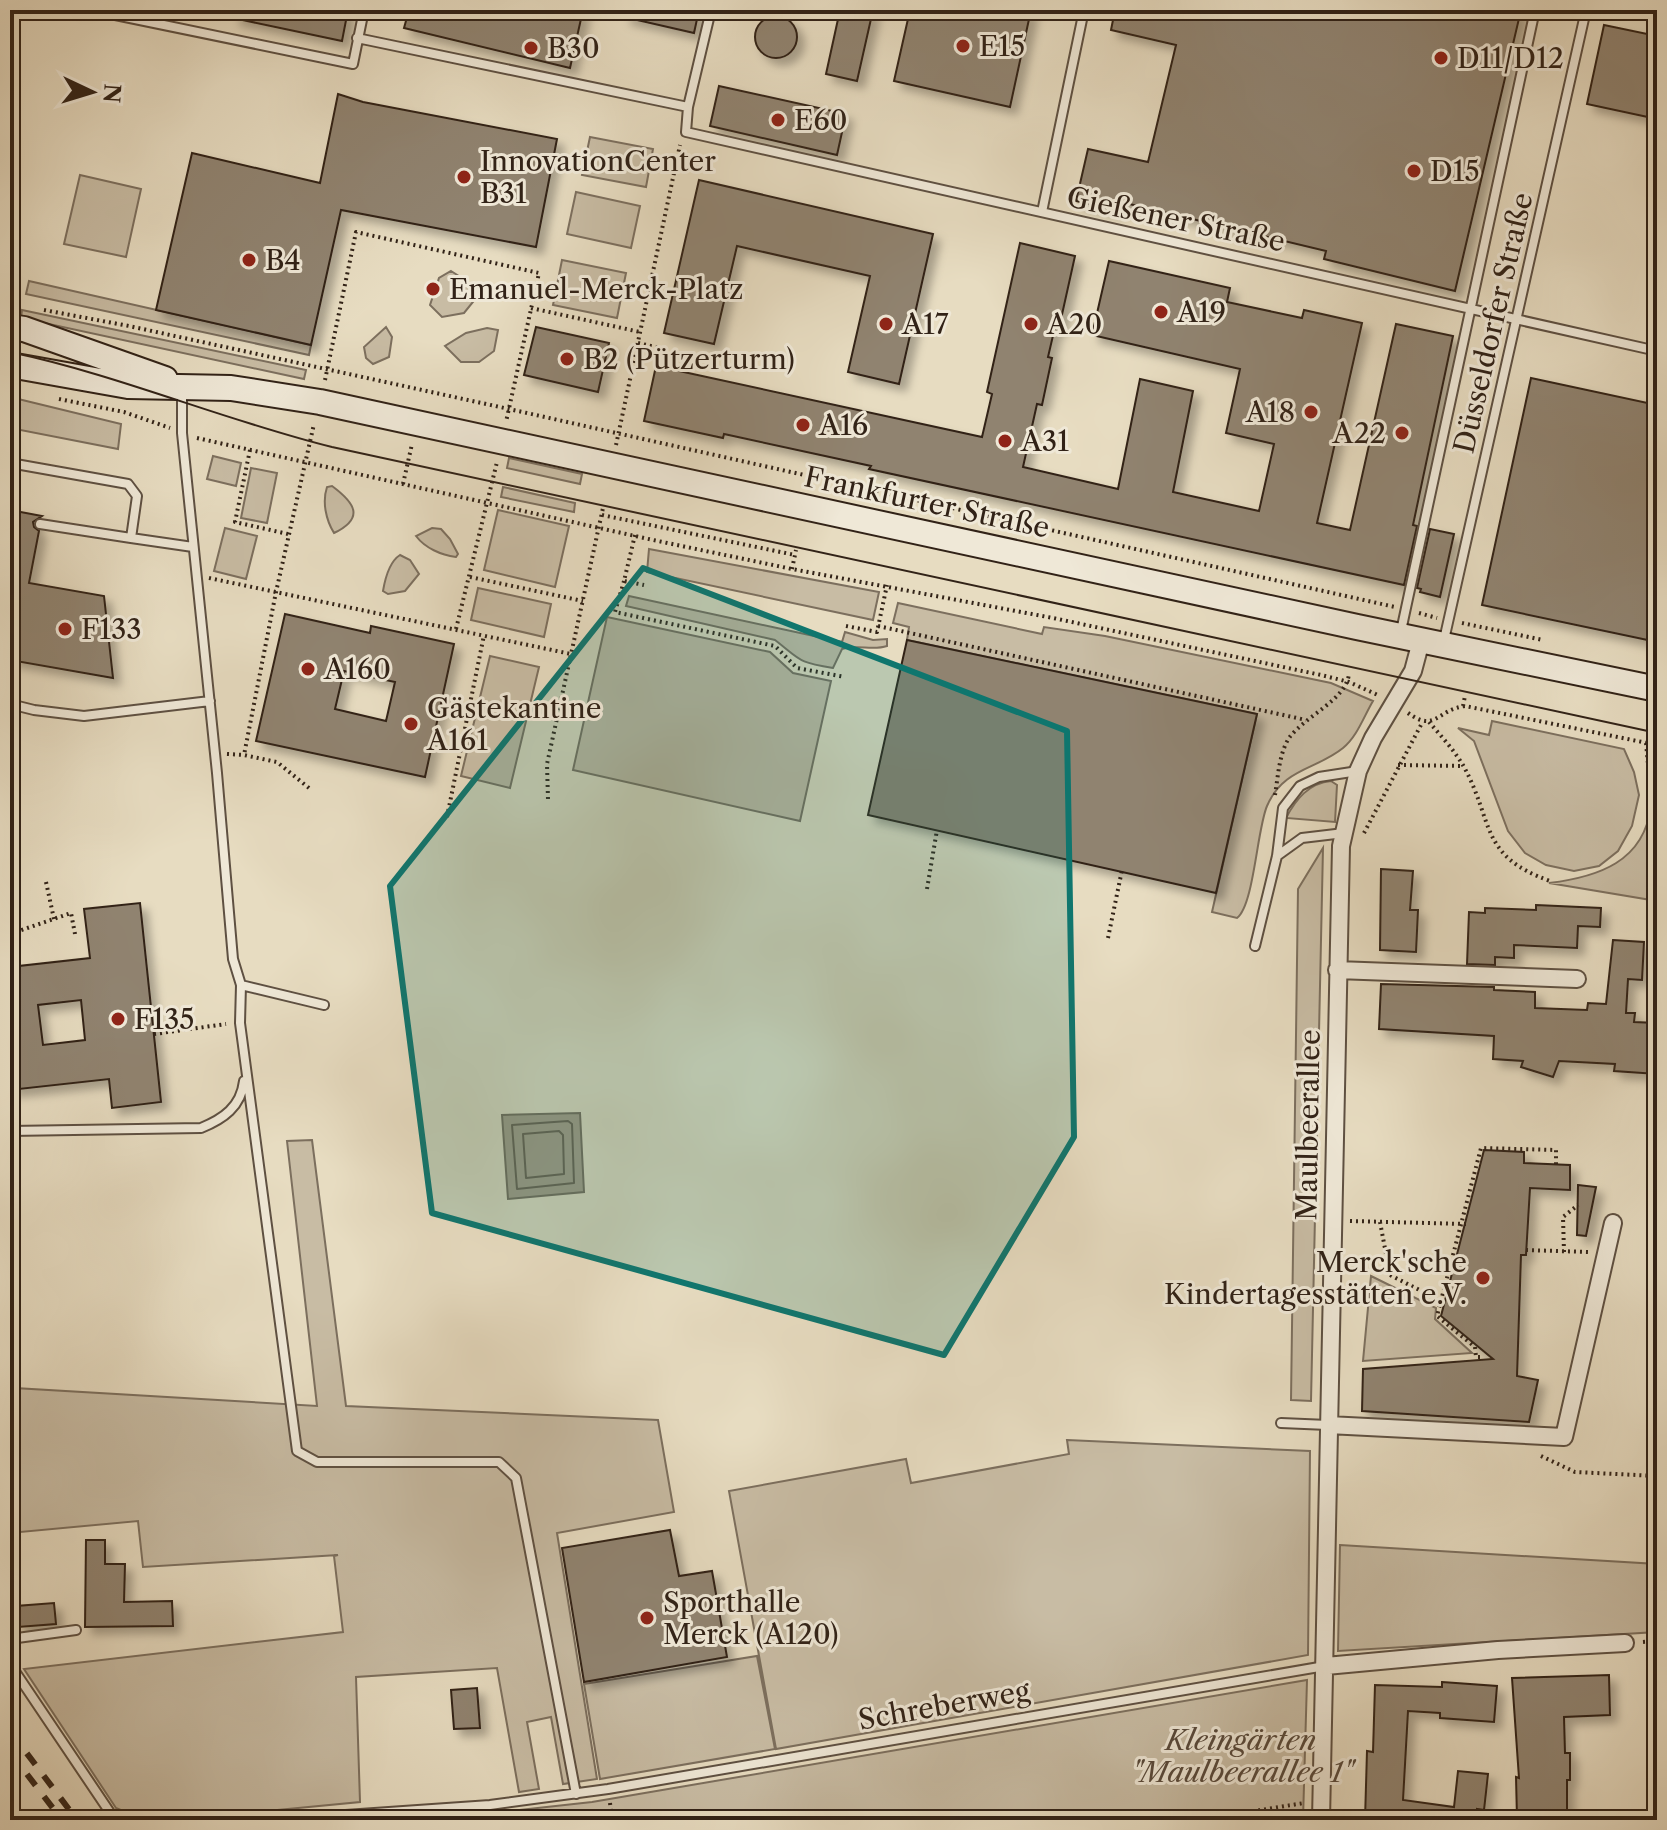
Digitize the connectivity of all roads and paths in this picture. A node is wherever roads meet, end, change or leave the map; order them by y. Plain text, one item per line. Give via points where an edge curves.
1 (91, 10) edge
2 (364, 10) edge
3 (711, 10) edge
4 (1084, 10) edge
5 (1535, 10) edge
6 (1586, 10) edge
7 (1646, 10) edge
8 (1657, 13) edge
9 (357, 38) junction
10 (688, 107) junction
11 (1042, 212) junction
12 (1471, 307) junction
13 (531, 308) junction
14 (40, 310) dead end
15 (1517, 318) junction
16 (10, 327) edge
17 (640, 332) junction
18 (638, 343) junction
19 (660, 348) dead end
20 (1657, 351) edge
21 (10, 365) edge
22 (327, 370) junction
23 (183, 386) junction
24 (53, 397) dead end
25 (509, 409) junction
26 (316, 415) dead end
27 (157, 423) dead end
28 (506, 424) dead end
29 (619, 433) junction
30 (413, 436) dead end
31 (201, 440) dead end
32 (615, 449) dead end
33 (250, 450) junction
34 (498, 456) dead end
35 (305, 462) junction
36 (10, 463) edge
37 (812, 476) junction
38 (403, 484) junction
39 (809, 490) dead end
40 (487, 503) junction
41 (603, 508) dead end
42 (602, 515) junction
43 (40, 524) dead end
44 (599, 527) junction
45 (288, 534) junction
46 (635, 535) junction
47 (131, 538) junction
48 (193, 547) junction
49 (792, 569) junction
50 (197, 576) junction
51 (470, 577) junction
52 (624, 581) junction
53 (644, 585) dead end
54 (887, 585) junction
55 (276, 592) junction
56 (583, 601) junction
57 (1405, 610) junction
58 (1449, 621) junction
59 (846, 626) dead end
60 (878, 626) junction
61 (456, 629) junction
62 (484, 635) junction
63 (1421, 641) junction
64 (1555, 643) dead end
65 (571, 654) junction
66 (1349, 674) dead end
67 (845, 677) dead end
68 (1349, 682) junction
69 (1657, 689) edge
70 (1377, 695) dead end
71 (1465, 696) dead end
72 (210, 701) junction
73 (10, 704) edge
74 (1463, 706) junction
75 (1407, 711) dead end
76 (1306, 720) junction
77 (1429, 722) junction
78 (1422, 723) junction
79 (1646, 743) junction
80 (1657, 745) edge
81 (1648, 764) dead end
82 (1398, 765) junction
83 (1463, 766) junction
84 (1358, 771) junction
85 (309, 788) dead end
86 (548, 799) dead end
87 (1283, 808) junction
88 (447, 817) dead end
89 (937, 830) dead end
90 (1344, 833) junction
91 (1364, 835) dead end
92 (1277, 856) junction
93 (1122, 870) dead end
94 (1550, 881) dead end
95 (46, 882) dead end
96 (927, 889) dead end
97 (54, 919) junction
98 (10, 934) edge
99 (75, 934) dead end
100 (1108, 938) dead end
101 (1255, 946) dead end
102 (1337, 970) junction
103 (1577, 979) dead end
104 (241, 985) junction
105 (324, 1005) dead end
106 (240, 1023) junction
107 (154, 1034) dead end
108 (246, 1067) junction
109 (10, 1131) edge
110 (1556, 1164) dead end
111 (1578, 1205) dead end
112 (1331, 1220) junction
113 (1380, 1222) junction
114 (1613, 1223) dead end
115 (1464, 1224) junction
116 (1526, 1250) dead end
117 (1564, 1252) junction
118 (1606, 1253) junction
119 (1441, 1301) junction
120 (1480, 1357) dead end
121 (1281, 1423) dead end
122 (1328, 1425) junction
123 (1520, 1434) junction
124 (1657, 1476) edge
125 (76, 1630) dead end
126 (10, 1639) edge
127 (1625, 1643) dead end
128 (10, 1664) edge
129 (1326, 1666) junction
130 (576, 1794) junction
131 (1322, 1800) junction
132 (115, 1820) edge
133 (273, 1820) edge
134 (1199, 1820) edge
135 (1321, 1820) edge

1 - 9 lane via 353,64
2 - 9 lane
3 - 10 lane
4 - 11 lane
5 - 12 lane, Düsseldorfer Straße
6 - 15 lane, Düsseldorfer Straße
7 - 8 lane
9 - 10 lane
10 - 11 lane, Gießener Straße via 686,132
10 - 17 path
11 - 12 lane, Gießener Straße
12 - 15 lane, Gießener Straße
12 - 57 lane, Düsseldorfer Straße
13 - 17 path
13 - 22 path via 539,273 356,232
13 - 25 path
14 - 22 path
15 - 20 lane, Gießener Straße
15 - 58 lane, Düsseldorfer Straße
16 - 23 main road, Frankfurter Straße
17 - 18 path
18 - 19 path
18 - 29 path
21 - 23 main road, Frankfurter Straße via 128,386
22 - 25 path
23 - 48 lane
23 - 63 main road, Frankfurter Straße via 320,402
24 - 27 path
25 - 28 path
25 - 29 path
26 - 35 path
29 - 32 path
29 - 37 path
30 - 38 path
31 - 33 path
33 - 35 path
33 - 45 path via 235,522
34 - 40 path
35 - 38 path
35 - 45 path
36 - 47 lane via 128,484 137,496
37 - 39 path
37 - 57 path
38 - 40 path
40 - 44 path
40 - 51 path
41 - 42 path
42 - 44 path
42 - 49 path via 796,552
43 - 47 lane
44 - 46 path
44 - 56 path
45 - 55 path
46 - 49 path
46 - 52 path
47 - 48 lane
48 - 50 lane
49 - 54 path
50 - 55 path
50 - 72 lane
51 - 56 path
51 - 61 path
52 - 53 path
52 - 67 path via 615,612 775,646 797,668
54 - 60 path
54 - 68 path
55 - 61 path
55 - 85 path via 244,755 277,762
56 - 65 path
57 - 58 path
57 - 63 lane, Düsseldorfer Straße
58 - 63 lane, Düsseldorfer Straße
58 - 64 path
59 - 60 path via 877,632
60 - 76 path
61 - 62 path
62 - 65 path
62 - 88 path
63 - 69 main road, Frankfurter Straße
63 - 84 street, Maulbeerallee via 1413,671
65 - 86 path via 547,764
66 - 68 path
68 - 70 path
68 - 76 path
71 - 74 path
72 - 73 lane via 84,716
72 - 104 lane via 233,959
74 - 77 path
74 - 79 path
75 - 78 path
76 - 87 path via 1283,750 1275,795
77 - 78 path
77 - 83 path
78 - 82 path
79 - 80 path
79 - 81 path
82 - 83 path
82 - 91 path
83 - 94 path via 1490,836 1505,857 1524,872
84 - 87 lane via 1300,786
84 - 90 street, Maulbeerallee
87 - 92 lane
89 - 96 path
90 - 92 lane via 1302,838
90 - 102 street, Maulbeerallee
92 - 101 lane
93 - 100 path
95 - 97 path
97 - 98 path
97 - 99 path via 71,913
102 - 103 street
102 - 112 street, Maulbeerallee
104 - 105 lane
104 - 106 lane
106 - 107 path
106 - 108 lane
108 - 109 lane via 243,1093 225,1117 201,1128
108 - 130 lane via 297,1451 317,1462 499,1462 516,1478
110 - 115 path via 1556,1150 1481,1148
111 - 117 path via 1563,1217
112 - 113 path
112 - 122 street, Maulbeerallee
113 - 115 path
113 - 119 path via 1390,1275
114 - 118 street
115 - 119 path
116 - 117 path
117 - 118 path
118 - 123 street via 1564,1437
119 - 120 path via 1437,1316
121 - 122 lane
122 - 123 street
122 - 129 street, Maulbeerallee
123 - 124 path via 1541,1455 1575,1472
125 - 126 lane
127 - 129 street, Schreberweg
128 - 132 lane
129 - 130 lane, Schreberweg
129 - 131 street, Maulbeerallee
130 - 133 lane, Schreberweg
131 - 134 path
131 - 135 street, Maulbeerallee

